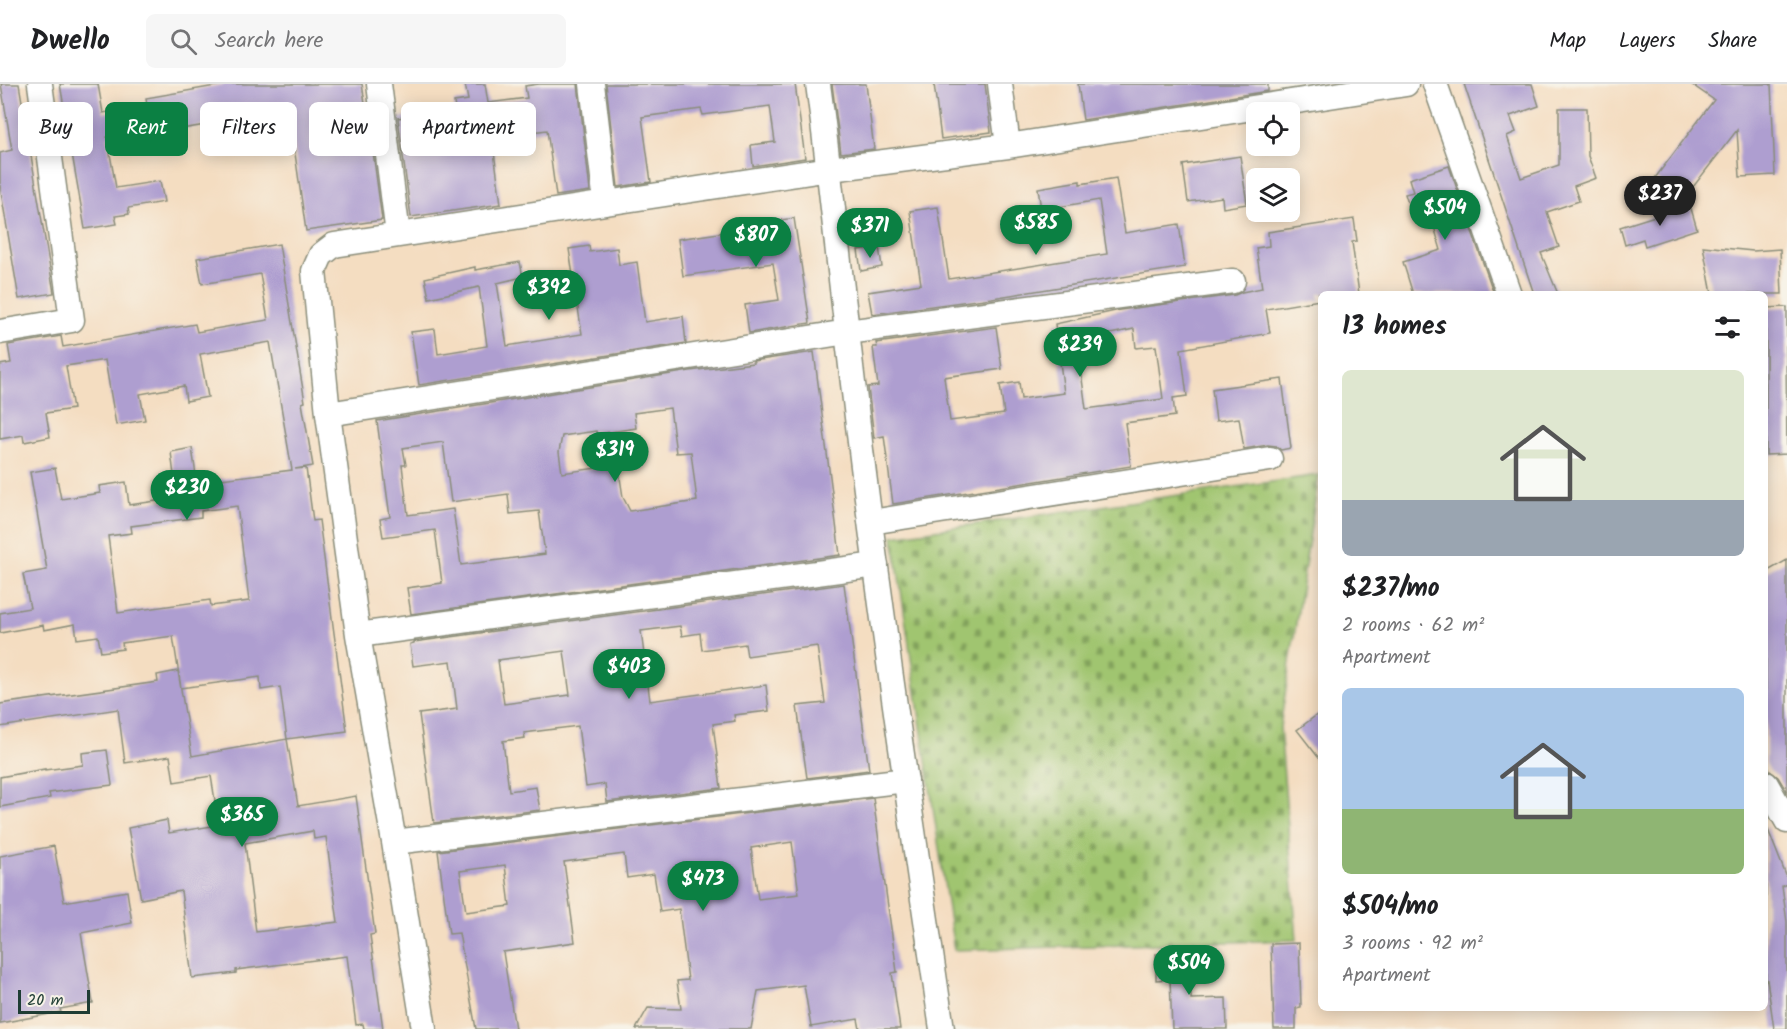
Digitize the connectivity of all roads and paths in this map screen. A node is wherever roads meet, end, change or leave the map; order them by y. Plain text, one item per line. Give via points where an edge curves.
1 (40, 84) edge
2 (379, 84) edge
3 (591, 84) edge
4 (818, 84) edge
5 (1000, 84) edge
6 (1406, 84) edge
7 (1435, 84) edge
8 (1008, 146) junction
9 (830, 169) junction
10 (606, 202) junction
11 (398, 235) junction
12 (1233, 281) dead end
13 (1508, 291) edge
14 (0, 332) edge
15 (846, 332) junction
16 (328, 414) junction
17 (1270, 459) dead end
18 (871, 522) junction
19 (876, 565) junction
20 (358, 635) junction
21 (906, 780) junction
22 (1768, 788) edge
23 (1787, 821) edge
24 (394, 843) junction
25 (424, 1029) edge
26 (942, 1029) edge

1 - 14 street via 72,320
2 - 11 street
3 - 10 street
4 - 9 street
5 - 8 street
6 - 8 street
7 - 13 street
8 - 9 street
9 - 10 street
9 - 15 street
10 - 11 street
11 - 16 street via 334,245 321,255 314,271
12 - 15 street
15 - 16 street
15 - 18 street
16 - 20 street
17 - 18 street
18 - 19 street
19 - 20 street
19 - 21 street
20 - 24 street
21 - 24 street
21 - 26 street
22 - 23 street
24 - 25 street

